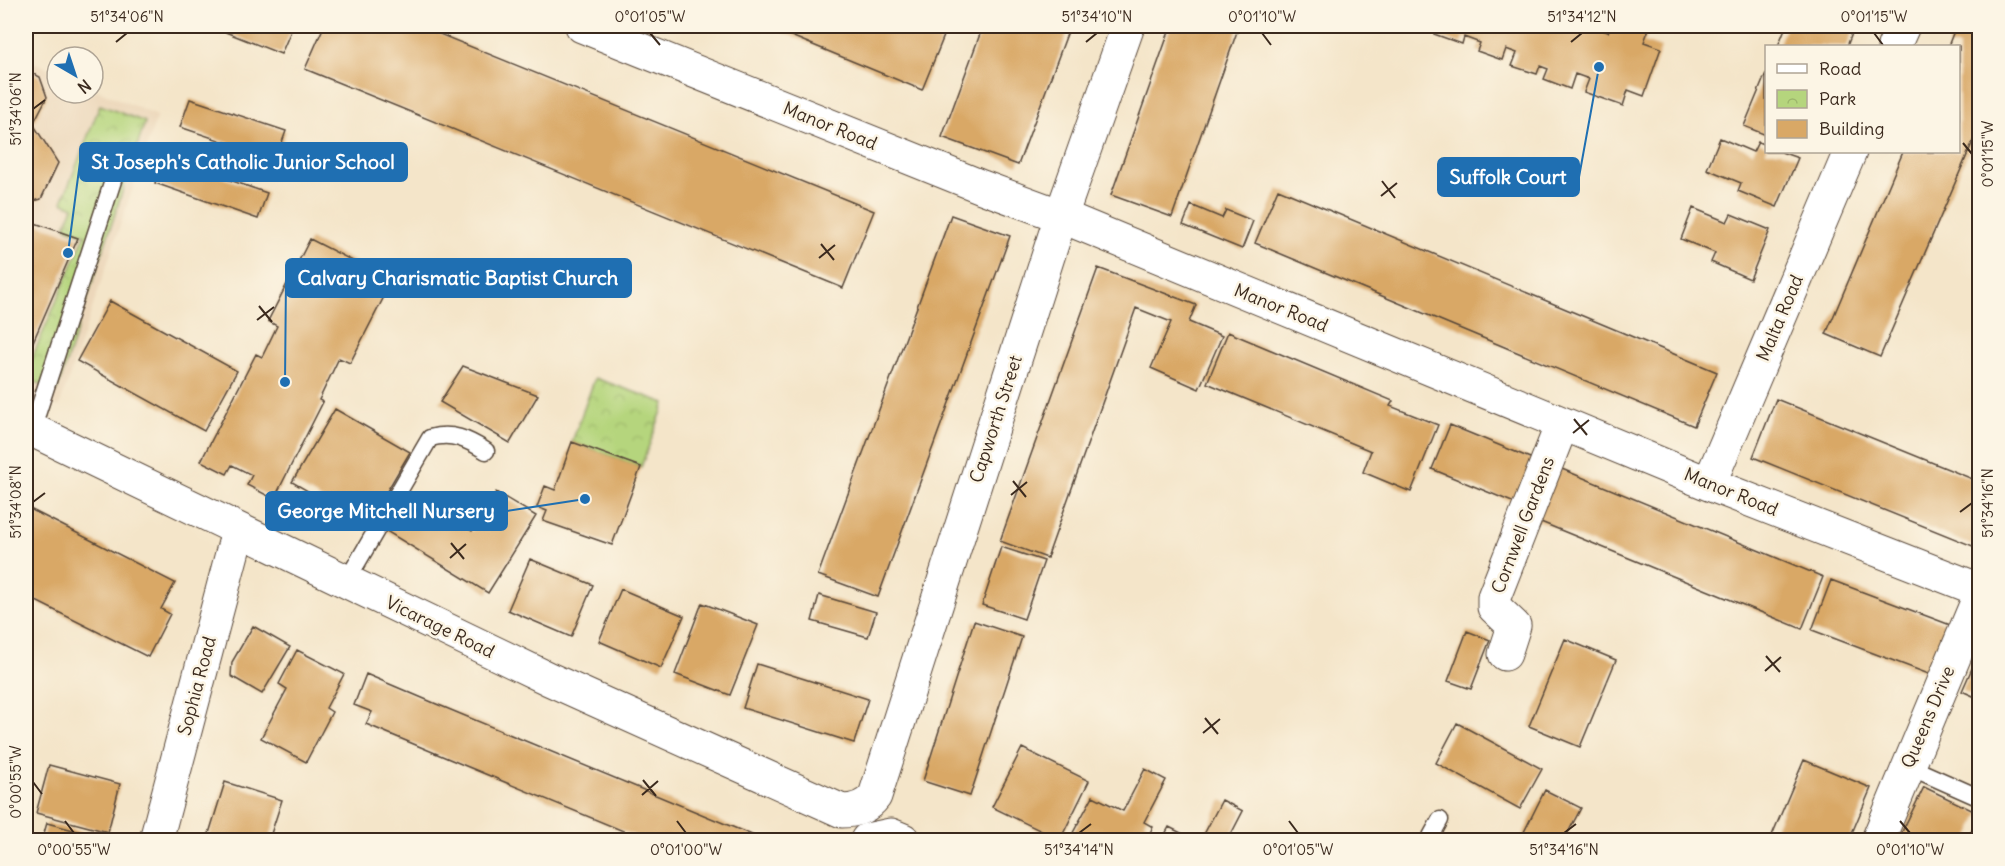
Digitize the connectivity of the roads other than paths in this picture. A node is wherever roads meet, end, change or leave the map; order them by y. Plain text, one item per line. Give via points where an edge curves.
1 (582, 26) edge
2 (1128, 26) edge
3 (1903, 26) edge
4 (1894, 45) edge
5 (1850, 153) edge
6 (121, 156) dead end
7 (1061, 216) junction
8 (1562, 424) junction
9 (28, 428) edge
10 (486, 451) dead end
11 (1709, 484) junction
12 (238, 531) junction
13 (346, 582) junction
14 (1980, 590) edge
15 (1980, 595) edge
16 (1505, 654) dead end
17 (1908, 766) junction
18 (1980, 798) edge
19 (860, 808) joint
20 (1440, 820) dead end
21 (156, 840) edge
22 (868, 840) edge
23 (903, 840) edge
24 (1429, 840) edge
25 (1878, 840) edge

1 - 7 street, Manor Road
2 - 7 street, Capworth Street
3 - 4 street
5 - 11 street, Malta Road
6 - 9 lane
7 - 8 street, Manor Road
7 - 19 street, Capworth Street via 875,796
8 - 11 street, Manor Road
8 - 16 street, Cornwell Gardens via 1494,597 1494,607 1514,626
9 - 12 street, Vicarage Road
10 - 13 lane via 466,438 430,438
11 - 14 street, Manor Road
12 - 13 street, Vicarage Road
12 - 21 street, Sophia Road
13 - 19 street, Vicarage Road via 831,806 842,810
15 - 17 street, Queens Drive
17 - 18 lane
17 - 25 street, Queens Drive
20 - 24 lane
22 - 23 street via 891,835

